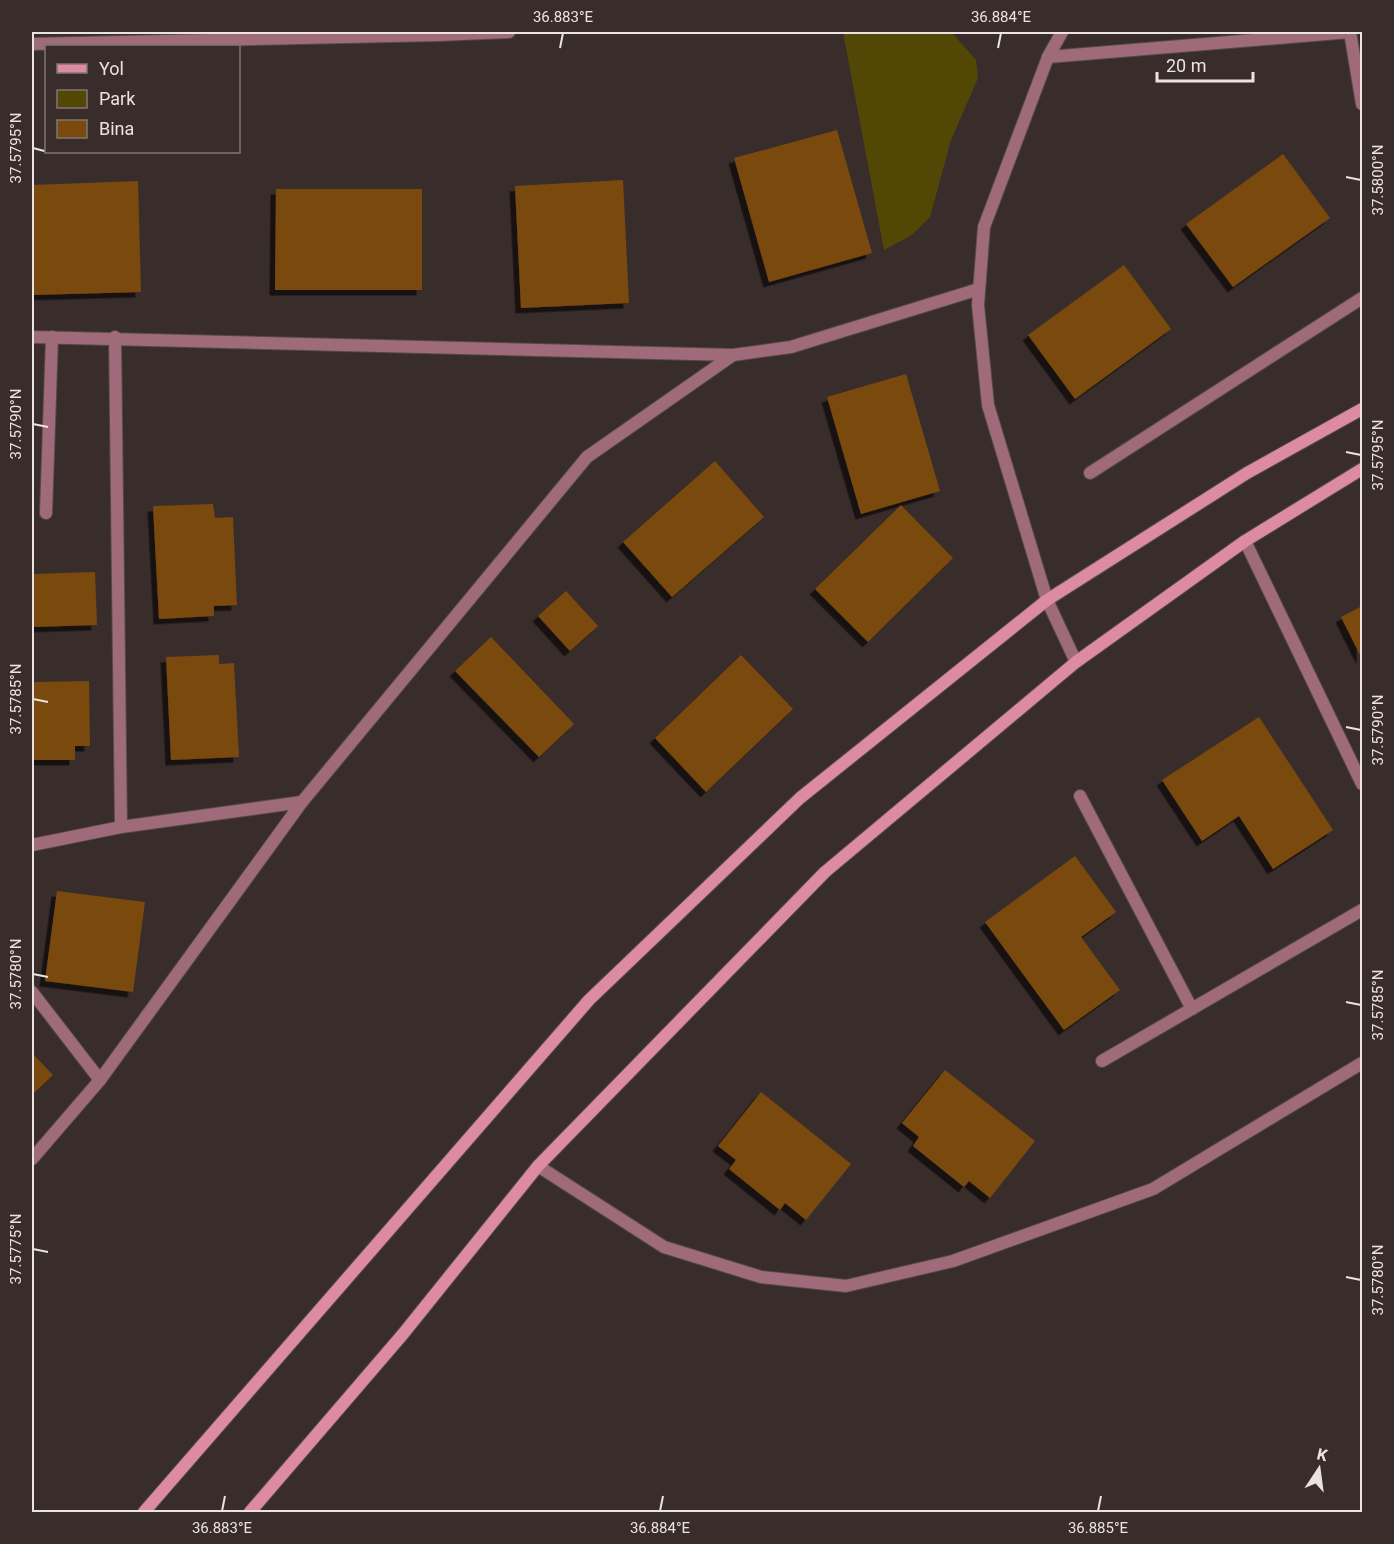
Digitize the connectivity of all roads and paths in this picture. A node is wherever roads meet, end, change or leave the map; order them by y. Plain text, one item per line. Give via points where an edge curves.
1 (509, 32) edge
2 (1062, 32) edge
3 (1350, 32) edge
4 (438, 34) edge
5 (32, 44) edge
6 (1048, 57) junction
7 (1362, 104) edge
8 (979, 289) junction
9 (1362, 298) edge
10 (32, 337) edge
11 (52, 337) junction
12 (115, 338) junction
13 (732, 355) junction
14 (1362, 409) edge
15 (1362, 469) edge
16 (1090, 473) dead end
17 (46, 513) dead end
18 (1245, 541) junction
19 (1047, 600) junction
20 (1076, 662) junction
21 (1362, 784) edge
22 (1080, 796) dead end
23 (302, 802) junction
24 (121, 828) junction
25 (32, 845) edge
26 (1362, 910) edge
27 (32, 992) edge
28 (1192, 1009) junction
29 (1102, 1061) dead end
30 (1362, 1063) edge
31 (100, 1080) junction
32 (32, 1159) edge
33 (538, 1166) junction
34 (144, 1512) edge
35 (250, 1512) edge

1 - 4 street
2 - 6 street
3 - 6 street
3 - 7 street
4 - 5 street
6 - 8 street via 984,227
8 - 13 street via 791,347
8 - 19 street via 988,405
9 - 16 street
10 - 11 street
11 - 12 street
11 - 17 street
12 - 13 street
12 - 24 street
13 - 23 street via 587,457
14 - 19 main road via 1246,473
15 - 18 main road
18 - 20 main road
18 - 21 street
19 - 20 street
19 - 34 main road via 800,798 589,1000
20 - 33 main road via 825,872
22 - 28 street
23 - 24 street
23 - 31 street
24 - 25 street
26 - 28 street
27 - 31 street
28 - 29 street
30 - 33 street via 1153,1189 953,1261 846,1286 761,1277 664,1247
31 - 32 street
33 - 35 main road via 403,1334

